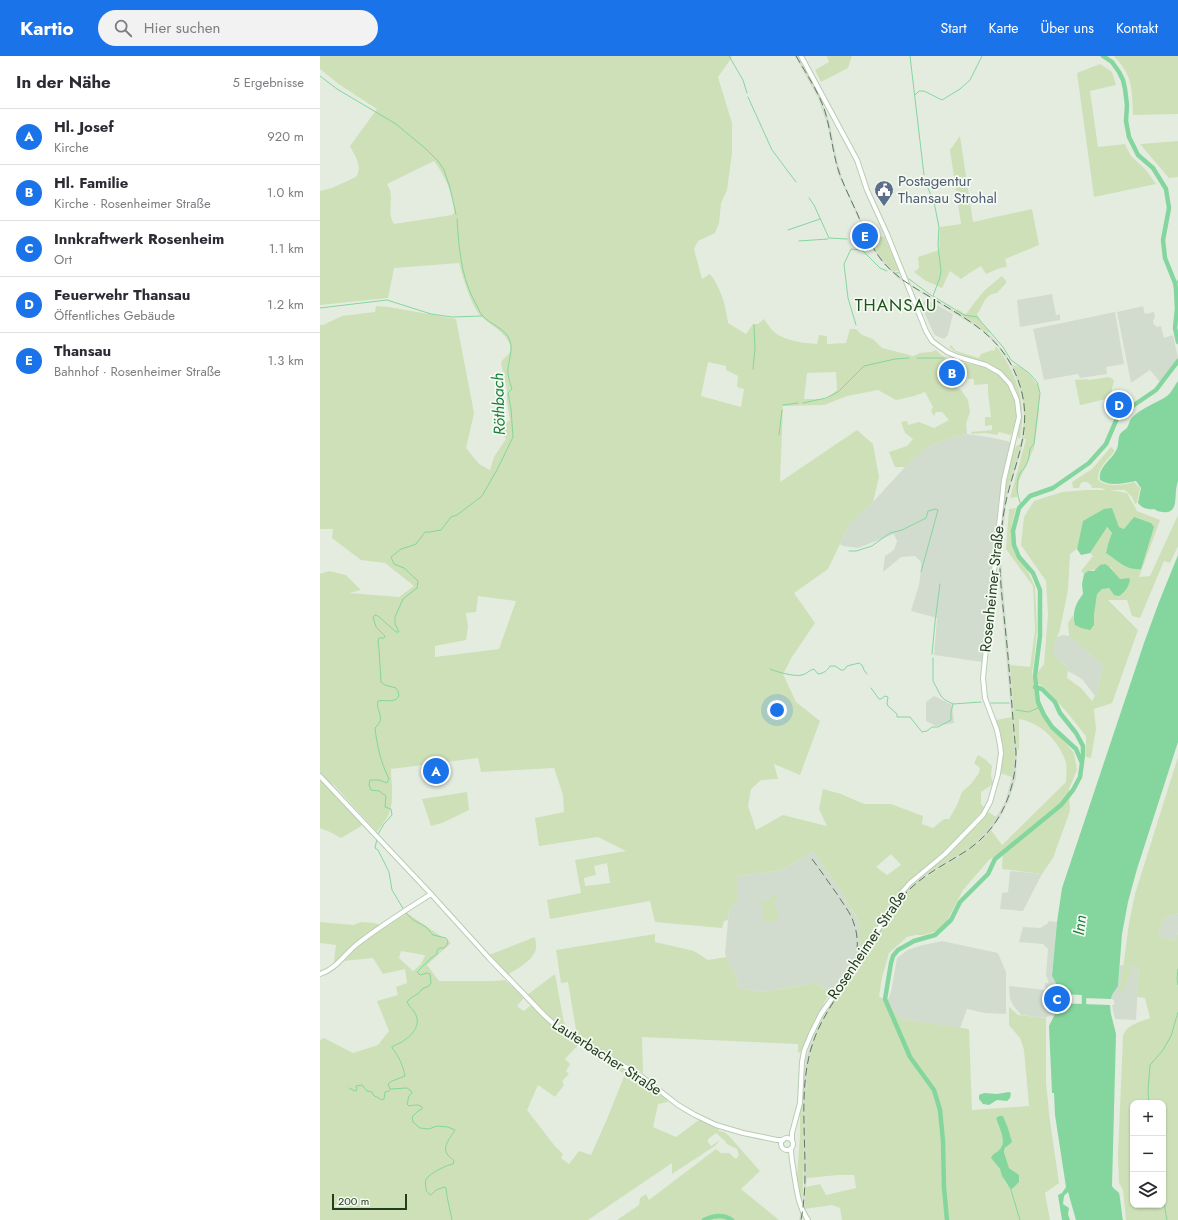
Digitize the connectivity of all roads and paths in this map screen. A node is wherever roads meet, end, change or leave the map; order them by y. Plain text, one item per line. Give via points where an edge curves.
1 (801, 56) edge
2 (320, 776) edge
3 (431, 894) junction
4 (320, 974) edge
5 (787, 1139) junction
6 (776, 1140) junction
7 (781, 1145) junction
8 (789, 1149) junction
9 (808, 1220) edge

1 - 5 main road, Rosenheimer Straße via 857,160 868,192 932,341 947,352 986,365 1000,373 1013,389 1019,411 1004,480 983,678 985,698 1000,745 1000,762 994,788 987,809 975,824 901,893 821,1014 804,1051 800,1103 792,1133
2 - 3 main road, Lauterbacher Straße
3 - 4 main road via 354,946 334,966
3 - 6 main road, Lauterbacher Straße via 535,1006 562,1030 641,1076 695,1116 728,1129
5 - 6 main road, Lauterbacher Straße
5 - 7 main road
5 - 8 main road via 793,1145
6 - 7 main road
7 - 8 main road via 782,1148
8 - 9 main road via 797,1196

